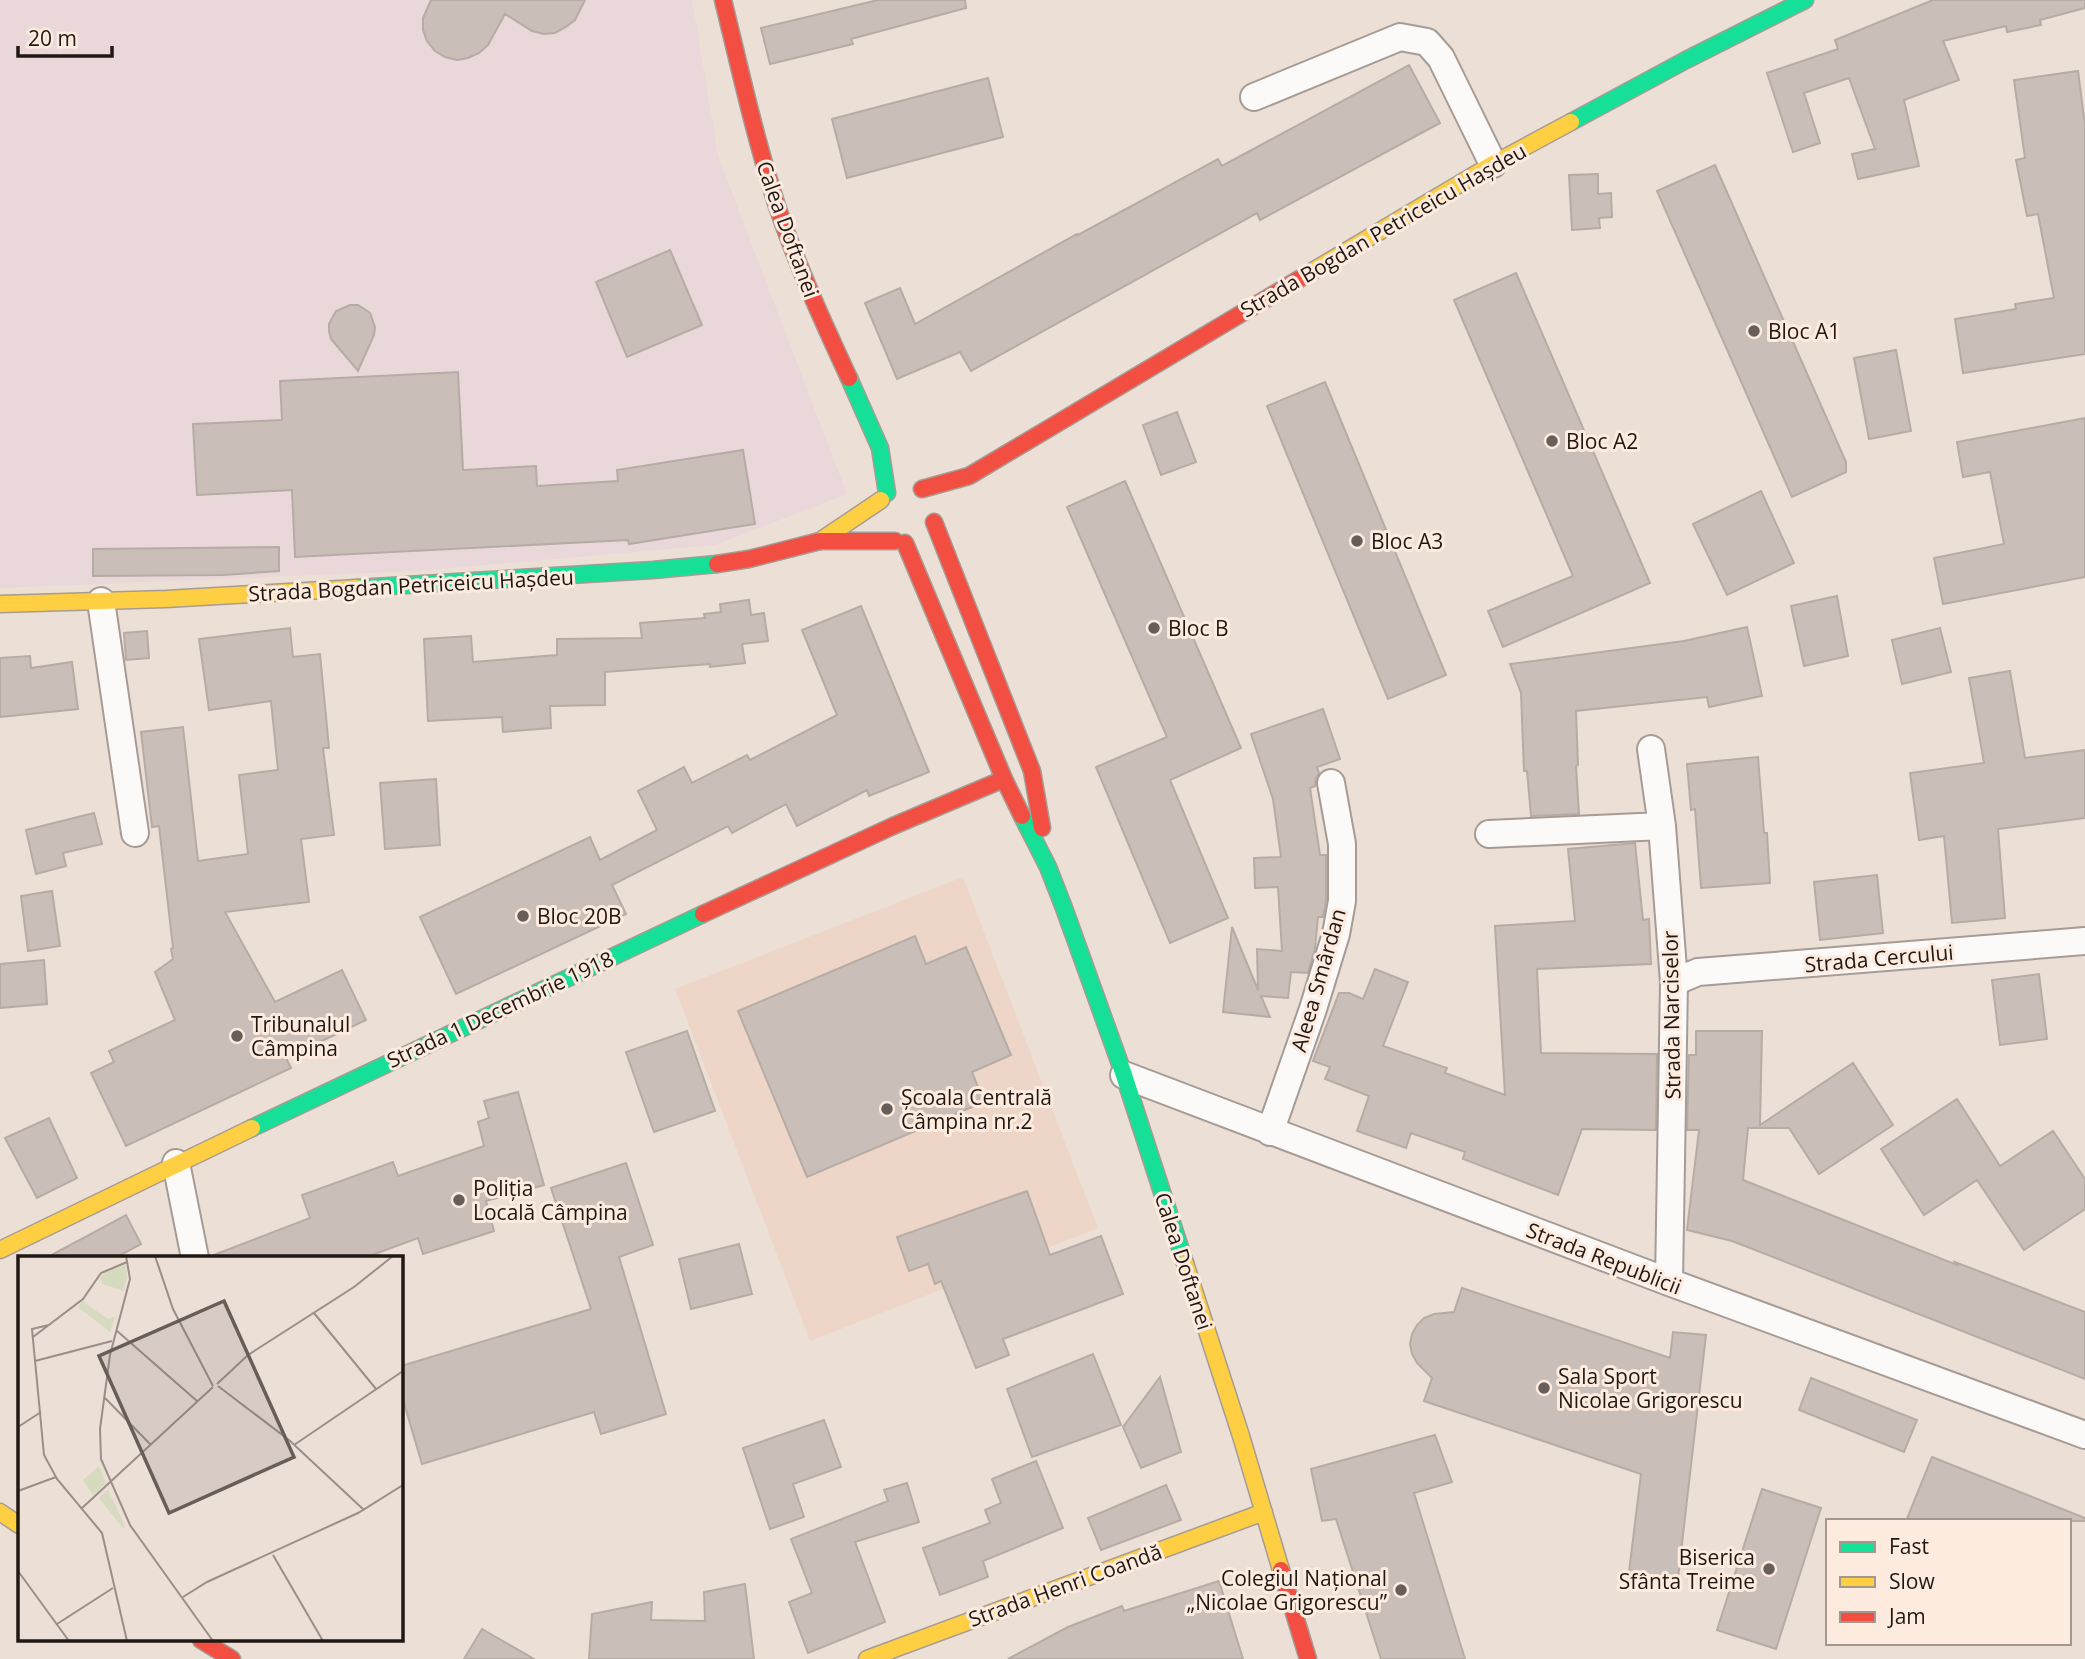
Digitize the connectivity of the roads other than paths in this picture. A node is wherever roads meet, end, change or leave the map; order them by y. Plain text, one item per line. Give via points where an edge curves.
1 (723, 0) edge
2 (1805, 0) edge
3 (1254, 97) dead end
4 (1493, 164) junction
5 (880, 448) junction
6 (969, 476) junction
7 (909, 480) junction
8 (884, 497) junction
9 (942, 508) junction
10 (820, 541) junction
11 (900, 542) junction
12 (101, 601) junction
13 (0, 604) edge
14 (1651, 749) dead end
15 (1004, 779) junction
16 (1331, 783) dead end
17 (1662, 826) junction
18 (135, 833) dead end
19 (1489, 834) dead end
20 (1048, 867) junction
21 (2085, 941) edge
22 (1674, 982) junction
23 (1124, 1075) junction
24 (1270, 1132) junction
25 (176, 1163) junction
26 (0, 1250) edge
27 (195, 1256) edge
28 (1669, 1282) junction
29 (2085, 1435) edge
30 (0, 1512) edge
31 (1264, 1513) junction
32 (18, 1524) edge
33 (204, 1642) edge
34 (232, 1659) edge
35 (867, 1659) edge
36 (1308, 1659) edge

1 - 5 street, Calea Doftanei via 778,208
2 - 4 street, Strada Bogdan Petriceicu Hașdeu
3 - 4 street via 1400,37 1427,42 1441,58
4 - 6 street, Strada Bogdan Petriceicu Hașdeu
5 - 7 street, Calea Doftanei
5 - 8 street, Calea Doftanei
6 - 7 street, Strada Bogdan Petriceicu Hașdeu
6 - 9 street, Strada Bogdan Petriceicu Hașdeu
7 - 8 street
7 - 9 street
8 - 10 street, Strada Bogdan Petriceicu Hașdeu
8 - 11 street via 878,509 880,523 887,536
9 - 11 street via 923,538
9 - 20 street, Calea Doftanei via 1032,771
10 - 11 street, Strada Bogdan Petriceicu Hașdeu
10 - 12 street, Strada Bogdan Petriceicu Hașdeu via 750,559 677,568
11 - 15 street, Calea Doftanei
12 - 13 street, Strada Bogdan Petriceicu Hașdeu
12 - 18 street
14 - 17 street, Strada Narciselor
15 - 20 street, Calea Doftanei
15 - 25 street, Strada 1 Decembrie 1918 via 650,938
16 - 24 street, Aleea Smârdan via 1342,844 1342,901 1313,1009
17 - 19 street
17 - 22 street, Strada Narciselor
20 - 23 street, Calea Doftanei
21 - 22 street, Strada Cercului via 1698,972
22 - 28 street, Strada Narciselor
23 - 24 street, Strada Republicii
23 - 31 street, Calea Doftanei
24 - 28 street, Strada Republicii
25 - 26 street, Strada 1 Decembrie 1918
25 - 27 street
28 - 29 street, Strada Republicii
30 - 32 street
31 - 35 street, Strada Henri Coandă
31 - 36 street, Calea Doftanei
33 - 34 street

